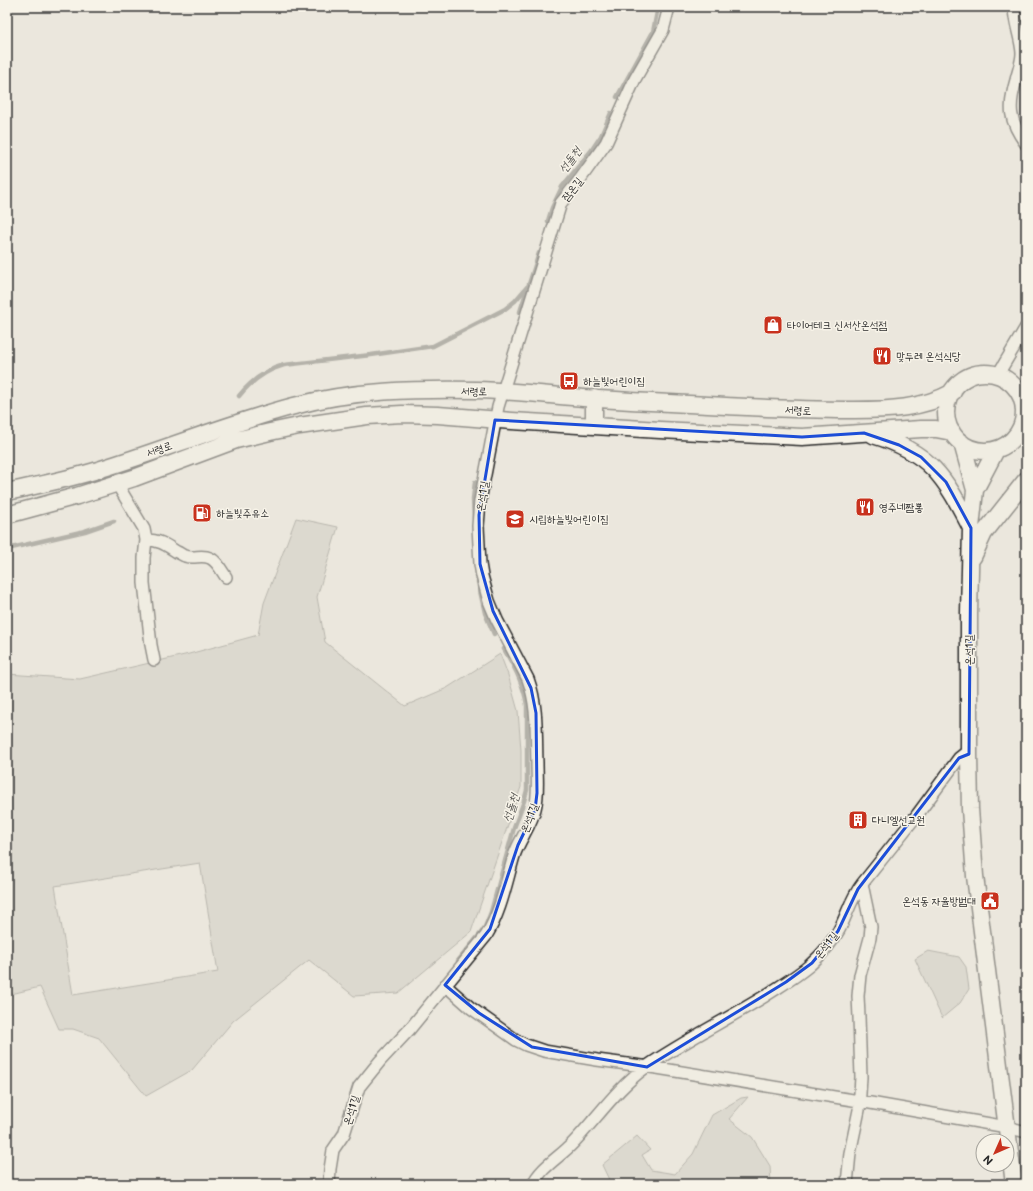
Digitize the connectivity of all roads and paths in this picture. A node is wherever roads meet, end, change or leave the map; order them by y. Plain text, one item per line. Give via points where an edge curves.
1 (669, 7) edge
2 (1014, 7) edge
3 (1026, 144) edge
4 (1026, 327) edge
5 (997, 376) junction
6 (430, 390) junction
7 (953, 392) junction
8 (594, 398) junction
9 (1024, 398) edge
10 (499, 406) junction
11 (431, 415) junction
12 (1024, 425) edge
13 (594, 426) junction
14 (864, 433) junction
15 (957, 437) junction
16 (996, 450) junction
17 (1026, 480) edge
18 (117, 484) junction
19 (974, 490) junction
20 (7, 492) edge
21 (7, 515) edge
22 (971, 528) junction
23 (146, 540) junction
24 (970, 568) junction
25 (226, 576) dead end
26 (154, 660) dead end
27 (969, 754) junction
28 (862, 884) junction
29 (445, 985) junction
30 (647, 1067) junction
31 (860, 1101) junction
32 (1007, 1127) junction
33 (1026, 1132) edge
34 (329, 1184) edge
35 (532, 1184) edge
36 (847, 1184) edge
37 (1014, 1184) edge

1 - 10 street, 잠온길 via 663,30 635,79 606,143 561,203
2 - 3 street via 1022,53 1013,89 1011,113 1013,123
4 - 5 street
5 - 7 street, 서령로 via 980,374 969,377
5 - 9 street, 서령로 via 1012,384
6 - 10 street, 서령로 via 478,390
6 - 11 street
6 - 20 street, 서령로 via 361,394 295,405 100,470
7 - 8 street, 서령로 via 922,404 877,410 821,411
7 - 15 street, 서령로 via 947,414 949,425
8 - 10 street, 서령로
8 - 13 street
9 - 12 street, 서령로
10 - 11 street, 서령로
10 - 13 street, 서령로
10 - 29 street, 온석1길 via 480,501 480,564 493,610 523,668 533,696 536,713 537,802 516,850 505,891 490,929
11 - 18 street, 서령로 via 367,416 270,432 232,442
12 - 16 street, 서령로 via 1011,442
13 - 14 street, 서령로 via 802,437
14 - 15 street, 서령로 via 936,429
14 - 22 street via 899,445 929,464 946,482
15 - 16 street, 서령로 via 970,448 979,451
15 - 19 street
16 - 19 street
17 - 24 street via 984,533
18 - 21 street, 서령로
18 - 23 street via 144,529
19 - 22 street, 온석1길
22 - 24 street, 온석1길
23 - 25 street via 164,543 185,556 210,558
23 - 26 street via 144,583
24 - 27 street, 온석1길
27 - 28 street, 온석1길 via 959,758
27 - 32 street via 975,876
28 - 30 street, 온석1길 via 831,942 807,968
28 - 31 street via 871,927 858,996
29 - 30 street via 479,1014 526,1045 552,1052
29 - 34 street, 온석1길 via 358,1087 344,1134 333,1150
30 - 31 street
30 - 35 street, 온석1길 via 627,1083
31 - 32 street
31 - 36 street
32 - 33 street
32 - 37 street

